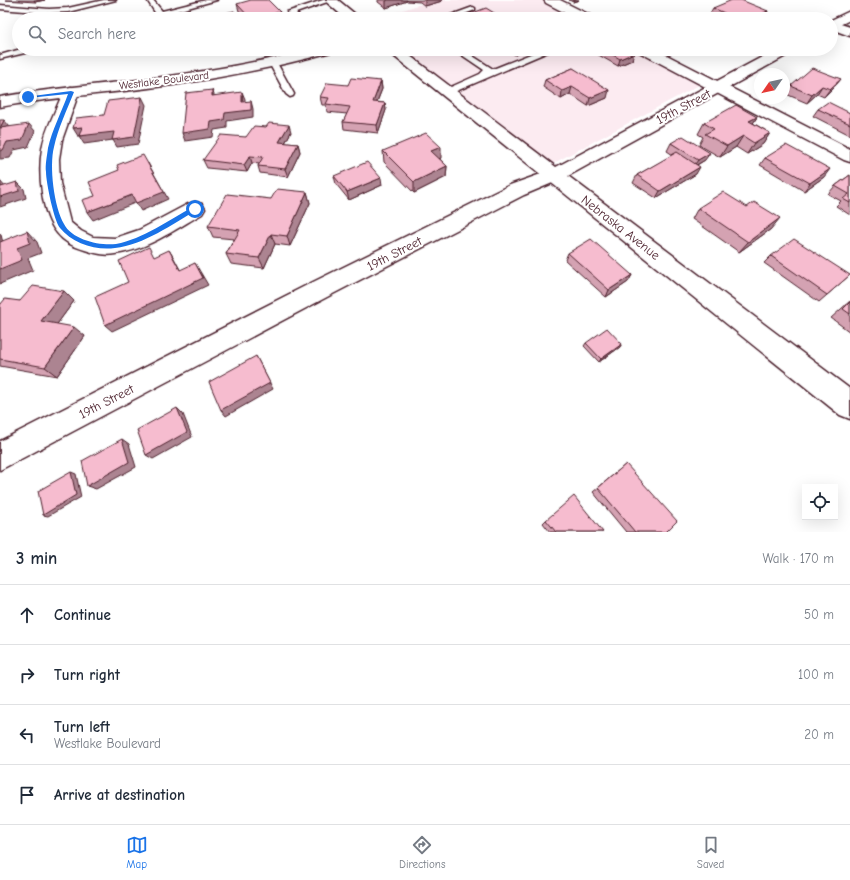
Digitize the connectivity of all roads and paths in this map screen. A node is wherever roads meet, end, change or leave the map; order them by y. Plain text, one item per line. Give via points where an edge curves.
1 (112, 0) edge
2 (150, 0) edge
3 (214, 0) edge
4 (330, 0) edge
5 (550, 0) edge
6 (0, 7) edge
7 (473, 8) dead end
8 (159, 12) edge
9 (168, 12) edge
10 (291, 12) edge
11 (345, 12) edge
12 (462, 12) edge
13 (573, 12) edge
14 (850, 16) edge
15 (838, 22) edge
16 (838, 28) edge
17 (850, 32) edge
18 (12, 54) edge
19 (250, 56) edge
20 (267, 56) edge
21 (273, 56) edge
22 (401, 56) edge
23 (468, 56) edge
24 (533, 56) edge
25 (658, 56) edge
26 (775, 56) edge
27 (0, 57) edge
28 (216, 59) dead end
29 (483, 76) junction
30 (75, 84) junction
31 (718, 87) junction
32 (447, 92) junction
33 (290, 94) dead end
34 (0, 102) edge
35 (850, 156) edge
36 (555, 176) junction
37 (195, 209) dead end
38 (850, 406) edge
39 (0, 456) edge

1 - 6 lane via 49,12
2 - 8 lane
3 - 9 lane
4 - 10 lane via 289,10
4 - 11 street
5 - 13 street
7 - 12 lane
14 - 15 street
16 - 17 street
18 - 27 lane
19 - 28 street, Westlake Boulevard
20 - 30 street, Westlake Boulevard via 226,72
21 - 33 lane
22 - 32 street, Nebraska Avenue
23 - 29 lane via 489,70
24 - 29 lane
25 - 31 street
26 - 31 street, 19th Street
29 - 32 lane
30 - 34 street, Westlake Boulevard
30 - 37 street via 51,147 48,172 62,226 72,236 90,244 116,246 141,238
31 - 35 street
31 - 36 street, 19th Street
32 - 36 street, Nebraska Avenue
36 - 38 street, Nebraska Avenue
36 - 39 street, 19th Street via 517,190

